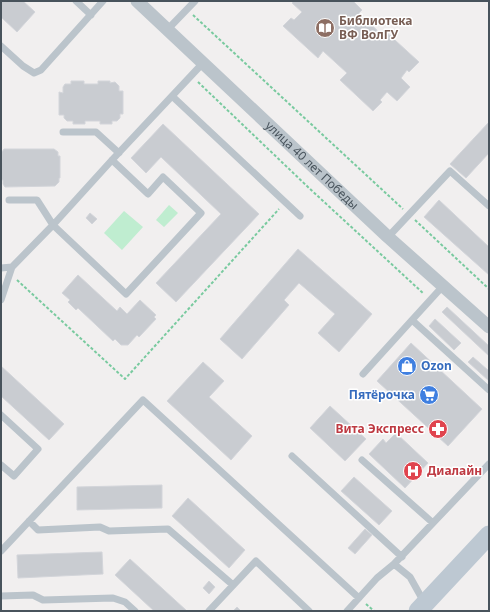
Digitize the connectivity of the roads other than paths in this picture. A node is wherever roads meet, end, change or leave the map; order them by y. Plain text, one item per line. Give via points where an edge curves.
1 (76, 1) edge
2 (103, 1) edge
3 (137, 1) edge
4 (195, 1) edge
5 (91, 15) junction
6 (167, 30) junction
7 (1, 46) edge
8 (203, 64) junction
9 (172, 96) junction
10 (63, 132) dead end
11 (119, 153) junction
12 (112, 160) junction
13 (9, 200) dead end
14 (488, 202) edge
15 (300, 216) dead end
16 (53, 225) junction
17 (388, 237) junction
18 (1, 268) edge
19 (11, 270) junction
20 (443, 286) junction
21 (1, 300) edge
22 (412, 320) junction
23 (489, 327) edge
24 (363, 374) dead end
25 (489, 390) edge
26 (1, 415) edge
27 (292, 456) dead end
28 (362, 460) dead end
29 (489, 464) edge
30 (1, 465) edge
31 (29, 521) junction
32 (433, 523) junction
33 (489, 535) edge
34 (1, 551) edge
35 (402, 557) junction
36 (394, 564) junction
37 (233, 585) junction
38 (1, 596) edge
39 (359, 598) junction
40 (425, 608) edge
41 (135, 611) edge
42 (209, 611) edge
43 (309, 611) edge
44 (347, 611) edge

1 - 5 lane
2 - 5 lane
3 - 6 street, улица 40 лет Победы
4 - 6 lane
5 - 7 lane via 41,70 34,73
6 - 8 street, улица 40 лет Победы
8 - 9 lane
8 - 17 street, улица 40 лет Победы
9 - 11 lane
9 - 15 lane
10 - 11 lane via 96,132
11 - 12 lane
12 - 16 lane
12 - 16 lane via 148,194 163,177 201,213 126,294
13 - 16 lane via 37,200
14 - 17 lane via 450,171
16 - 19 lane
17 - 20 street, улица 40 лет Победы
18 - 19 lane
19 - 21 lane
20 - 22 lane
20 - 23 street, улица 40 лет Победы
22 - 24 lane
22 - 25 lane
26 - 30 lane via 38,449 14,476
27 - 35 lane
28 - 32 lane
29 - 32 lane
31 - 34 lane
31 - 37 lane via 38,530 100,527 109,531 168,529
31 - 39 lane via 143,400
32 - 35 lane
33 - 40 street
35 - 36 lane
36 - 39 lane
36 - 40 lane via 410,577
37 - 42 lane
37 - 43 lane via 256,561
38 - 41 lane via 33,595 43,600 112,598 125,602
39 - 44 lane

